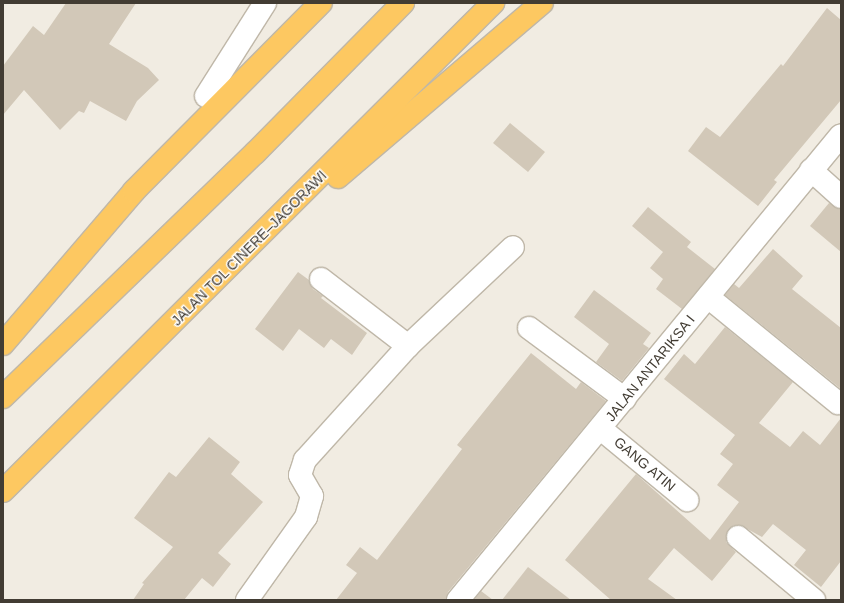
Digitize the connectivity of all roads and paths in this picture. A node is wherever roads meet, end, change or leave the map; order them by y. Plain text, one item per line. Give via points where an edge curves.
1 (265, 3) edge
2 (321, 3) edge
3 (403, 3) edge
4 (493, 3) edge
5 (542, 3) edge
6 (206, 96) dead end
7 (841, 135) edge
8 (811, 170) junction
9 (841, 197) edge
10 (513, 248) dead end
11 (322, 279) dead end
12 (212, 285) junction
13 (708, 297) junction
14 (529, 328) dead end
15 (3, 344) edge
16 (408, 346) junction
17 (3, 397) edge
18 (625, 399) junction
19 (838, 403) dead end
20 (601, 429) junction
21 (3, 491) edge
22 (687, 500) dead end
23 (738, 537) dead end
24 (460, 599) edge
25 (247, 600) edge
26 (814, 600) edge

1 - 6 street
2 - 15 highway via 134,191
3 - 17 highway via 255,153
4 - 12 highway, JALAN TOL CINERE–JAGORAWI
5 - 12 highway
7 - 8 street, JALAN ANTARIKSA I
8 - 9 street
8 - 13 street, JALAN ANTARIKSA I
10 - 16 street
11 - 16 street
12 - 21 highway, JALAN TOL CINERE–JAGORAWI
13 - 18 street, JALAN ANTARIKSA I
13 - 19 street
14 - 18 street
16 - 25 street via 305,460 300,475 312,496 306,517
18 - 20 street, JALAN ANTARIKSA I
20 - 22 street, GANG ATIN
20 - 24 street, JALAN ANTARIKSA I
23 - 26 street

